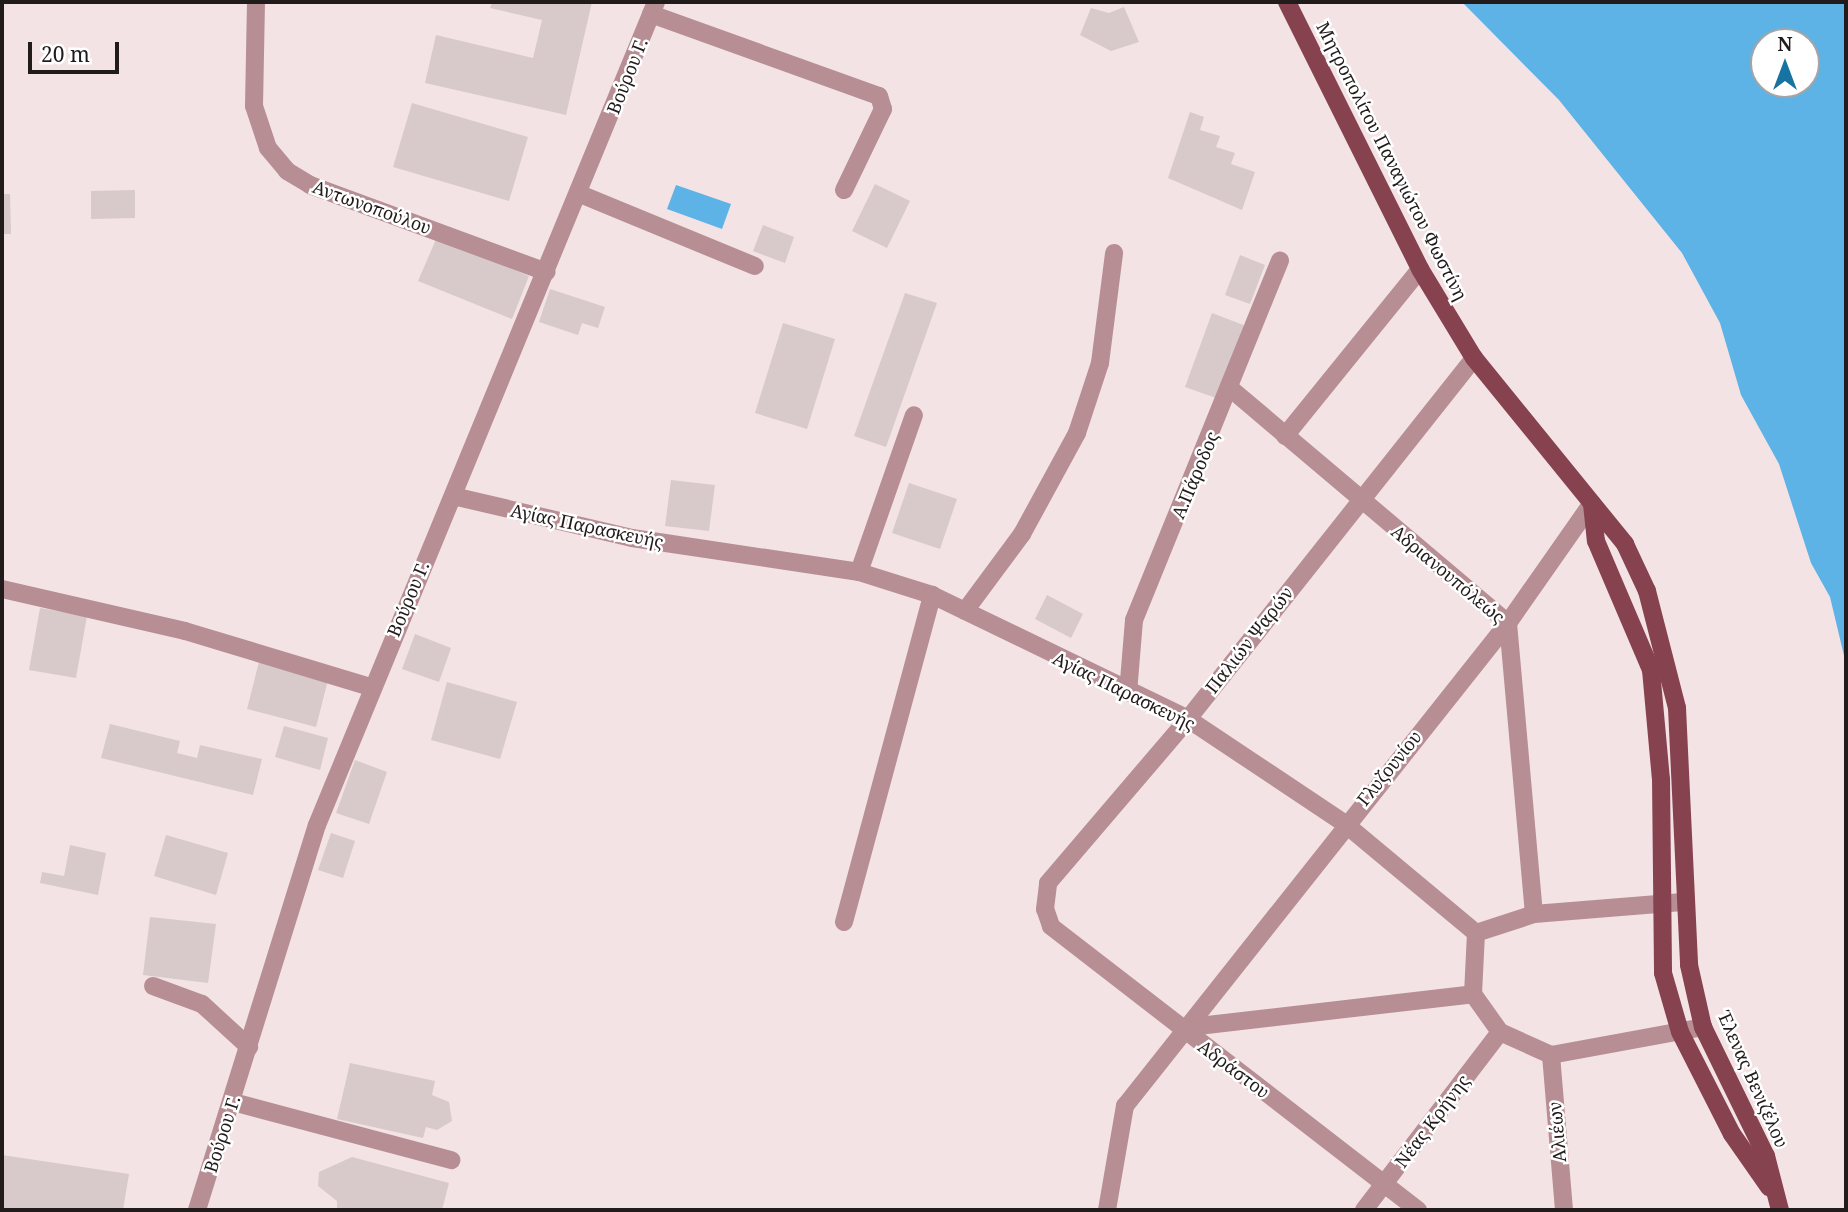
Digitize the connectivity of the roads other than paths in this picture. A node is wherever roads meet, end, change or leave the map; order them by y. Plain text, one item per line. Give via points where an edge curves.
1 (256, 2) edge
2 (1287, 2) edge
3 (654, 8) edge
4 (844, 190) dead end
5 (580, 194) junction
6 (1114, 253) dead end
7 (1280, 261) dead end
8 (755, 266) dead end
9 (1420, 269) junction
10 (547, 272) junction
11 (1474, 358) junction
12 (1231, 389) junction
13 (914, 415) dead end
14 (1285, 436) junction
15 (453, 496) junction
16 (1358, 499) junction
17 (1592, 503) junction
18 (859, 572) junction
19 (2, 590) edge
20 (932, 595) junction
21 (965, 611) junction
22 (1508, 623) junction
23 (371, 687) junction
24 (1128, 693) junction
25 (1188, 719) junction
26 (1344, 823) junction
27 (1683, 902) junction
28 (1664, 903) junction
29 (1534, 914) junction
30 (844, 922) dead end
31 (1051, 926) joint
32 (1476, 933) junction
33 (1689, 965) joint
34 (153, 986) dead end
35 (1473, 994) junction
36 (1703, 1027) junction
37 (1181, 1028) junction
38 (1500, 1032) junction
39 (1680, 1032) junction
40 (249, 1047) junction
41 (1551, 1055) junction
42 (233, 1102) junction
43 (451, 1160) dead end
44 (1384, 1183) junction
45 (1778, 1203) edge
46 (197, 1210) edge
47 (1107, 1210) edge
48 (1364, 1210) edge
49 (1418, 1210) edge
50 (1564, 1210) edge

1 - 10 street, Αντωνοπούλου via 254,106 268,148 287,171 310,185
2 - 9 main road, Μητροπολίτου Παναγιώτου Φωστίνη
3 - 4 street via 879,96 883,109
3 - 5 street, Βούρου Γ.
5 - 8 street
5 - 10 street, Βούρου Γ.
6 - 21 street via 1100,363 1077,433 1022,534
7 - 12 street, Α.Πάροδος
9 - 11 main road, Μητροπολίτου Παναγιώτου Φωστίνη
9 - 14 street
10 - 15 street, Βούρου Γ.
11 - 16 street, Παλιών Ψαρών
11 - 17 main road, Μητροπολίτου Παναγιώτου Φωστίνη
12 - 14 street, Αδριανουπόλεώς
12 - 24 street, Α.Πάροδος via 1134,620
13 - 18 street
14 - 16 street, Αδριανουπόλεώς
15 - 18 street, Αγίας Παρασκευής via 632,538
15 - 23 street, Βούρου Γ.
16 - 22 street, Αδριανουπόλεώς
16 - 25 street, Παλιών Ψαρών
17 - 22 street, Γλυζουνίου
17 - 27 main road, Μητροπολίτου Παναγιώτου Φωστίνη via 1625,544 1666,647 1677,708
17 - 28 main road via 1597,541 1651,670
18 - 20 street, Αγίας Παρασκευής
19 - 23 street via 185,631
20 - 21 street, Αγίας Παρασκευής
20 - 30 street
21 - 24 street, Αγίας Παρασκευής
22 - 26 street, Γλυζουνίου
22 - 29 street, Αδριανουπόλεώς
23 - 40 street, Βούρου Γ. via 317,825
24 - 25 street, Αγίας Παρασκευής
25 - 26 street, Αγίας Παρασκευής
25 - 31 street, Παλιών Ψαρών via 1048,883
26 - 32 street, Αγίας Παρασκευής
26 - 37 street, Γλυζουνίου
27 - 28 street
27 - 33 main road, Μητροπολίτου Παναγιώτου Φωστίνη
28 - 29 street
28 - 39 main road via 1663,972
29 - 32 street
31 - 37 street, Αδράστου
32 - 35 street
33 - 36 main road, Έλενας Βενιζέλου
34 - 40 street via 202,1004
35 - 37 street
35 - 38 street
36 - 39 street
36 - 45 main road, Έλενας Βενιζέλου via 1766,1156
37 - 44 street, Αδράστου
37 - 47 street, Γλυζουνίου via 1125,1106
38 - 41 street
38 - 44 street, Νέας Κρήνης
39 - 41 street
39 - 45 main road via 1732,1133
40 - 42 street, Βούρου Γ.
41 - 50 street, Αλιέων
42 - 43 street
42 - 46 street, Βούρου Γ.
44 - 48 street, Νέας Κρήνης
44 - 49 street, Αδράστου

